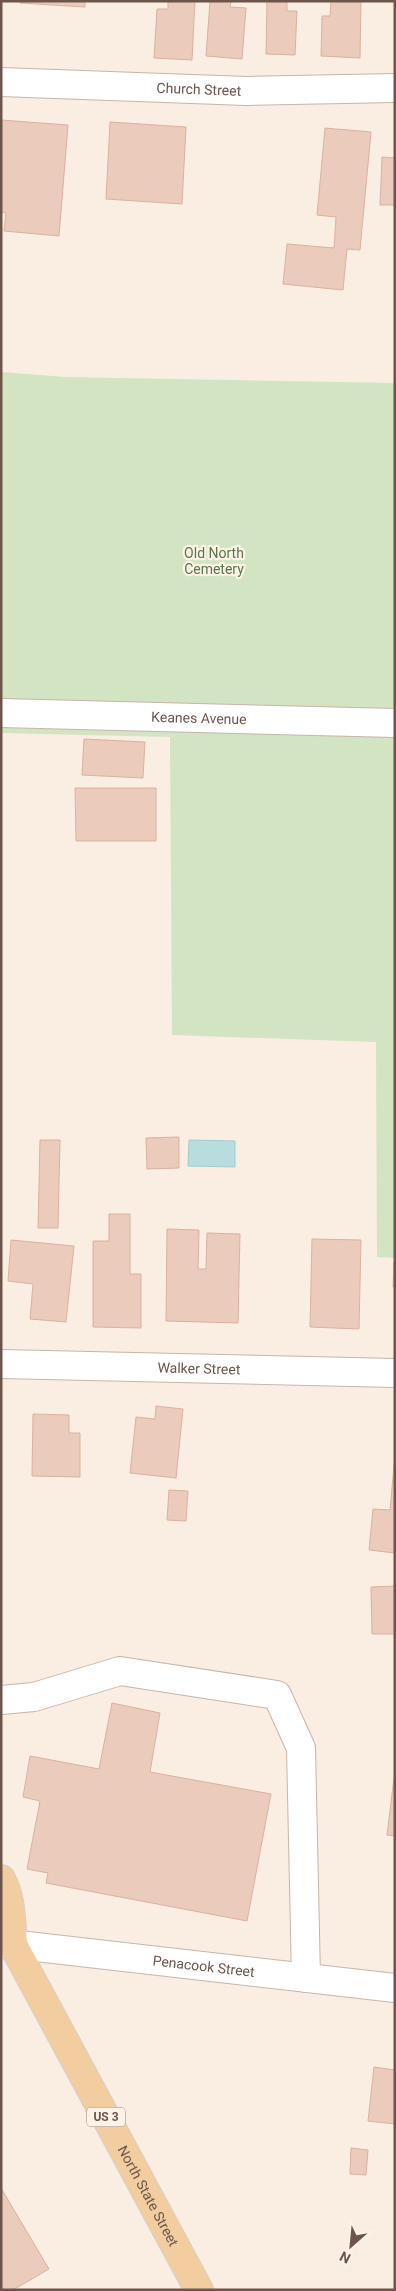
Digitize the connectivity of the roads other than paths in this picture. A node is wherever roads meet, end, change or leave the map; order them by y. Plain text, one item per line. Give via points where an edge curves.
1 (1, 82) edge
2 (395, 88) edge
3 (1, 713) edge
4 (395, 723) edge
5 (1, 1364) edge
6 (395, 1373) edge
7 (1, 1700) edge
8 (1, 1879) edge
9 (5, 1941) edge
10 (306, 1978) junction
11 (395, 1988) edge
12 (199, 2290) edge

1 - 2 street, Church Street via 246,91
3 - 4 street, Keanes Avenue
5 - 6 street, Walker Street
7 - 10 street via 34,1697 120,1671 277,1695 301,1748
8 - 9 main road, North State Street / US 3 via 6,1886 10,1907
9 - 10 street, Penacook Street
9 - 12 main road, North State Street / US 3
10 - 11 street, Penacook Street

